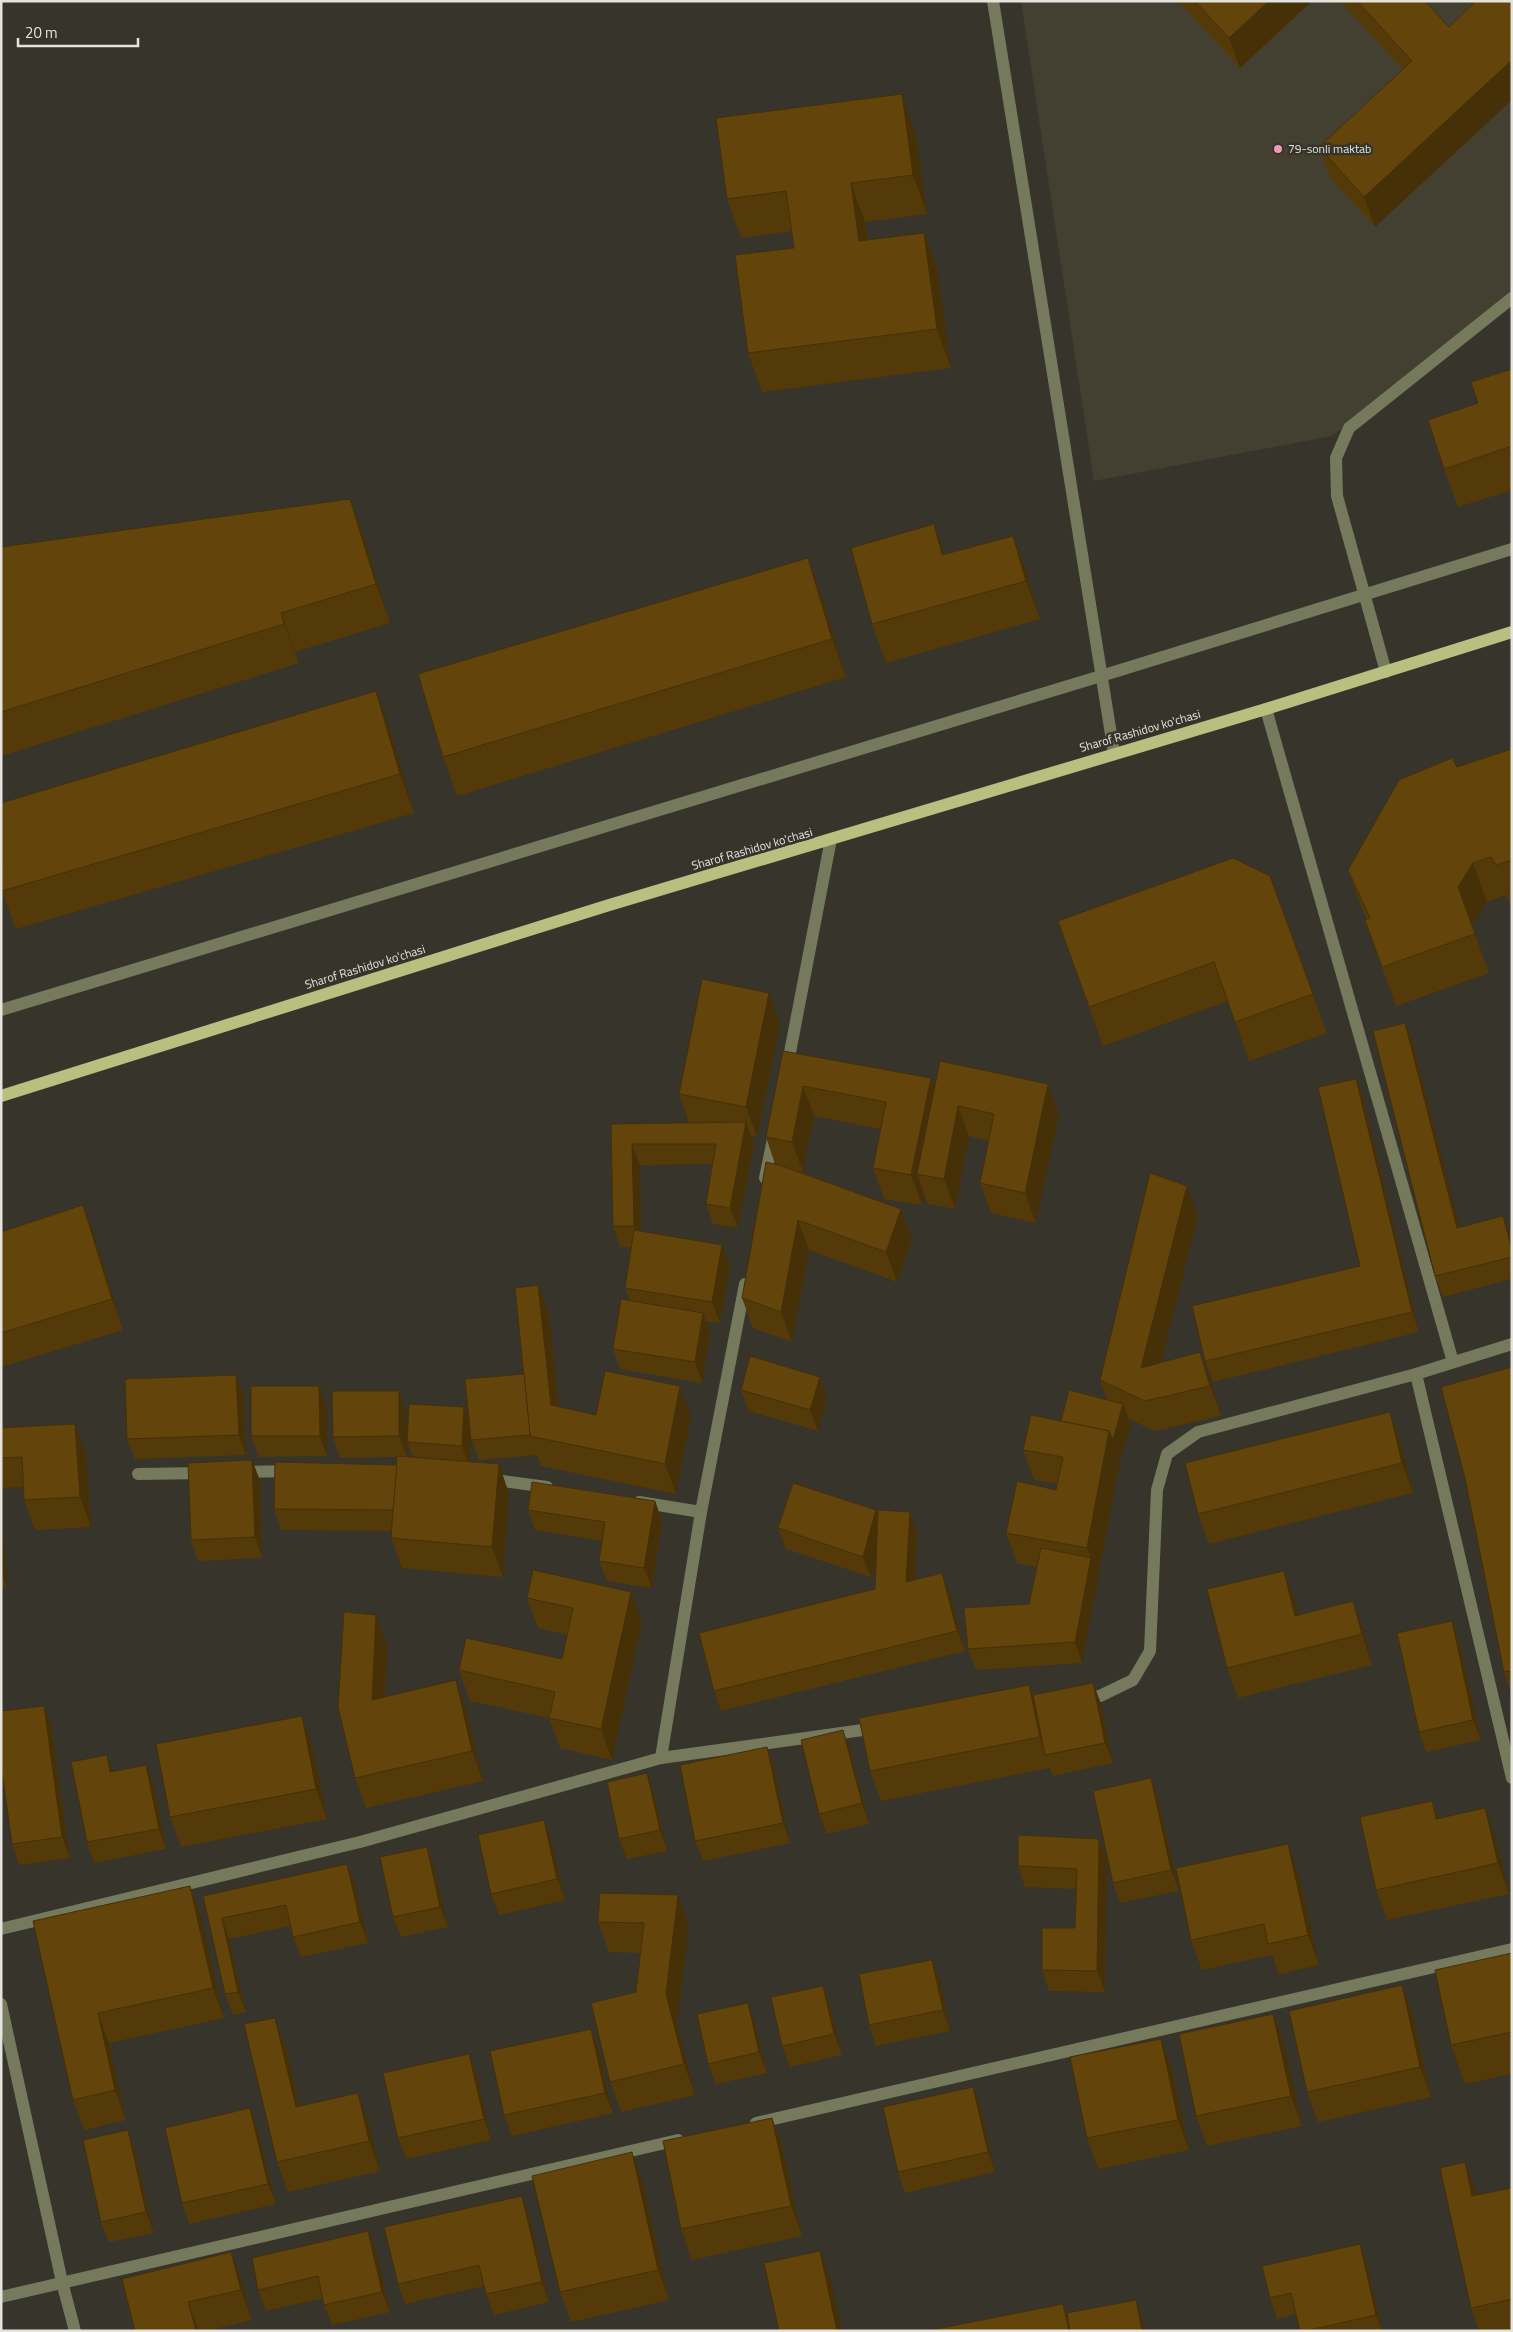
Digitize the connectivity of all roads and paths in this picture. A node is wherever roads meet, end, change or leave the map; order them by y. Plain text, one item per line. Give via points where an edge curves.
1 (993, 1) edge
2 (1512, 298) edge
3 (1512, 548) edge
4 (1364, 594) junction
5 (1512, 632) edge
6 (1386, 672) junction
7 (1101, 676) junction
8 (1266, 709) junction
9 (1114, 752) junction
10 (831, 840) junction
11 (1, 1010) edge
12 (784, 1083) edge
13 (1, 1096) edge
14 (776, 1122) edge
15 (763, 1190) edge
16 (748, 1268) edge
17 (1512, 1344) edge
18 (1453, 1362) junction
19 (1416, 1374) junction
20 (308, 1472) edge
21 (138, 1474) dead end
22 (471, 1478) edge
23 (557, 1488) edge
24 (624, 1499) edge
25 (700, 1512) junction
26 (1071, 1700) edge
27 (886, 1726) edge
28 (661, 1758) junction
29 (1512, 1778) edge
30 (1, 1929) edge
31 (1512, 1949) edge
32 (1, 2004) edge
33 (743, 2126) edge
34 (694, 2137) edge
35 (62, 2282) junction
36 (1, 2297) edge
37 (75, 2331) edge

1 - 7 street
2 - 4 street via 1350,428 1336,458 1337,496
3 - 4 street
4 - 6 street
4 - 7 street
5 - 6 main road, Sharof Rashidov ko'chasi
6 - 8 main road, Sharof Rashidov ko'chasi
7 - 9 street
7 - 11 street
8 - 9 main road, Sharof Rashidov ko'chasi
8 - 18 street
9 - 10 main road, Sharof Rashidov ko'chasi
10 - 12 street
10 - 13 main road, Sharof Rashidov ko'chasi via 606,906
14 - 15 street
16 - 25 street
17 - 18 street
18 - 19 street
19 - 26 street via 1198,1432 1167,1454 1157,1490 1150,1651 1133,1680 1100,1696
19 - 29 street
20 - 21 street
22 - 23 street
24 - 25 street
25 - 28 street
27 - 28 street
28 - 30 street via 360,1842
31 - 33 street
32 - 35 street
34 - 35 street
35 - 36 street
35 - 37 street

